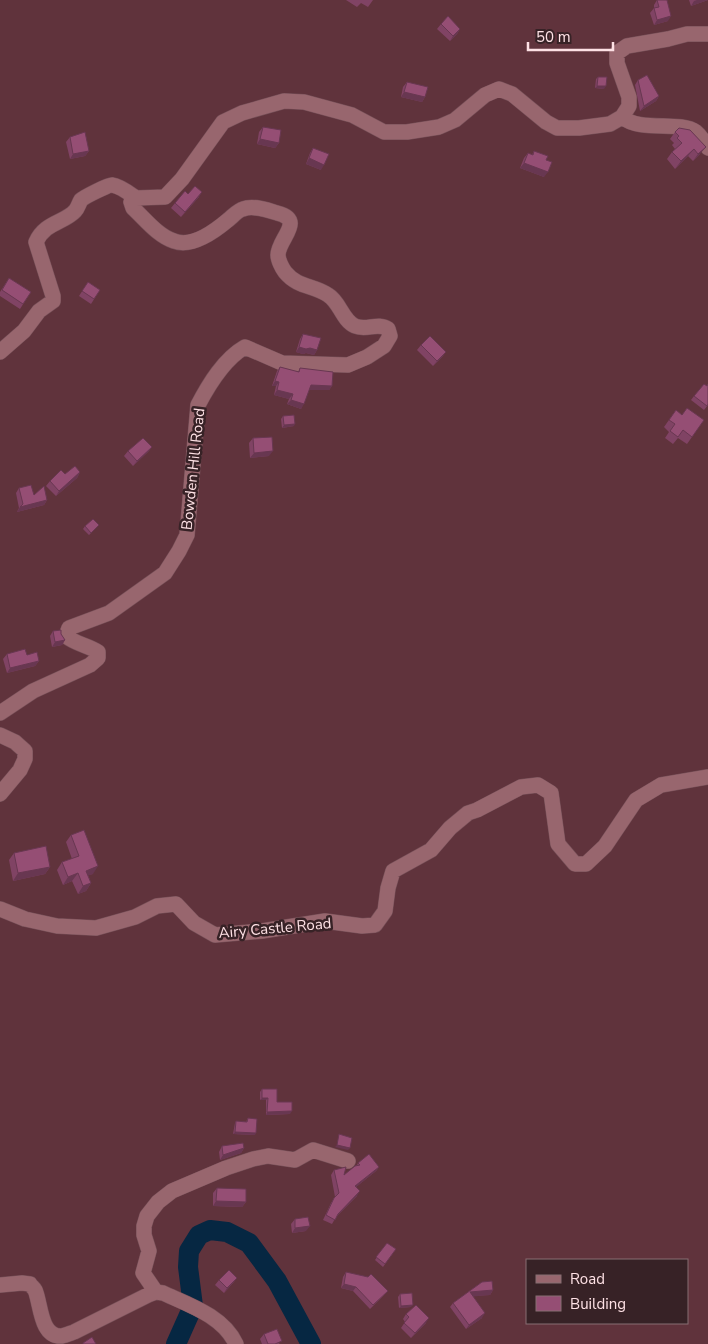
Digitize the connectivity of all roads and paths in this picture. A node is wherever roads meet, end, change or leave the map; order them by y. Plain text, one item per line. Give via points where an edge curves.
1 (708, 34) edge
2 (622, 117) junction
3 (708, 148) edge
4 (136, 198) junction
5 (0, 352) edge
6 (0, 713) edge
7 (0, 735) edge
8 (708, 776) edge
9 (0, 794) edge
10 (0, 909) edge
11 (348, 1161) dead end
12 (0, 1285) edge
13 (160, 1292) junction
14 (236, 1344) edge

1 - 2 street via 687,34 627,46 617,52 617,64 629,97 629,106
2 - 3 street via 640,125 687,128 696,132
2 - 4 street via 610,124 557,128 512,94 498,89 484,95 455,120 439,127 384,132 352,115 304,102 284,101 222,122 182,179 165,197
4 - 5 street via 109,185 88,194 75,211 40,233 36,242 52,301
4 - 6 street, Bowden Hill Road via 131,202 133,208 164,236 176,242 196,241 243,208 257,208 288,217 289,232 278,253 284,271 299,284 328,294 354,326 384,326 390,336 384,346 348,365 282,363 245,347 234,353 207,387 198,405 187,535 179,552 165,573 109,613 69,628 66,636 98,652 98,658 90,665 33,691
7 - 9 street via 25,751 20,770
8 - 10 street, Airy Castle Road via 660,785 636,800 604,846 586,864 574,864 558,844 551,793 538,785 521,787 468,813 431,850 393,871 385,911 374,925 326,921 262,932 215,935 194,923 176,904 157,906 135,917 96,928 57,926
11 - 13 street via 313,1150 295,1160 268,1156 226,1168 172,1191 158,1202 144,1226 149,1251 143,1273
12 - 13 street via 30,1284 48,1329 62,1336
13 - 14 street via 210,1314

